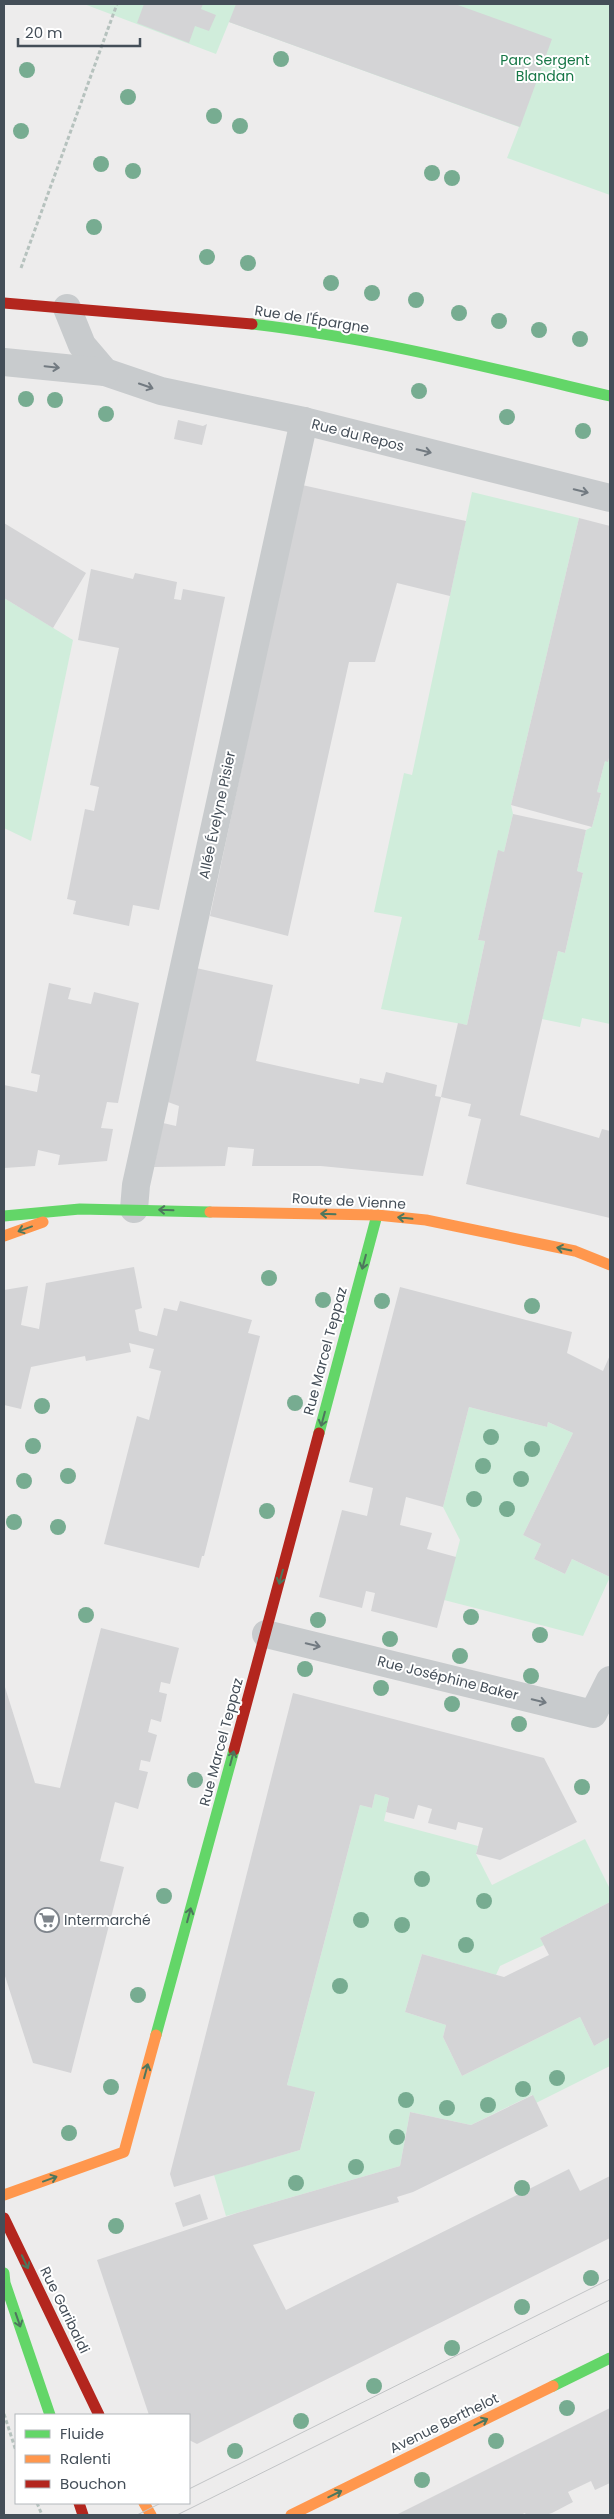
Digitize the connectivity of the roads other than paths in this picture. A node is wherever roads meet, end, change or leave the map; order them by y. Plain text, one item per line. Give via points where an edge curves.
1 (4, 303) edge
2 (67, 308) junction
3 (4, 362) edge
4 (105, 372) junction
5 (610, 396) edge
6 (304, 421) junction
7 (610, 498) edge
8 (80, 1208) junction
9 (134, 1209) junction
10 (377, 1215) junction
11 (4, 1216) edge
12 (4, 1236) edge
13 (610, 1265) edge
14 (266, 1634) junction
15 (610, 1680) edge
16 (4, 2195) edge
17 (4, 2218) edge
18 (4, 2273) edge
19 (610, 2358) edge
20 (50, 2414) edge
21 (99, 2414) edge
22 (145, 2504) edge
23 (151, 2515) edge
24 (292, 2515) edge

1 - 2 main road, Rue de l'Épargne
2 - 4 street via 82,344
2 - 5 main road, Rue de l'Épargne via 314,332
3 -> 4 street, Rue du Repos
4 -> 6 street, Rue du Repos via 161,391
6 -> 7 street, Rue du Repos
6 - 9 street, Allée Évelyne Pisier via 136,1185
8 - 9 main road, Route de Vienne
8 - 11 main road, Route de Vienne
8 -> 12 main road, Route de Vienne
10 -> 9 main road, Route de Vienne
13 -> 10 main road, Route de Vienne via 575,1251 426,1220
10 -> 14 main road, Rue Marcel Teppaz
14 -> 15 street, Rue Joséphine Baker via 593,1714
16 -> 14 main road, Rue Marcel Teppaz via 124,2152
17 -> 21 main road, Rue Garibaldi
18 -> 20 main road
24 -> 19 main road, Avenue Berthelot
22 - 23 main road

